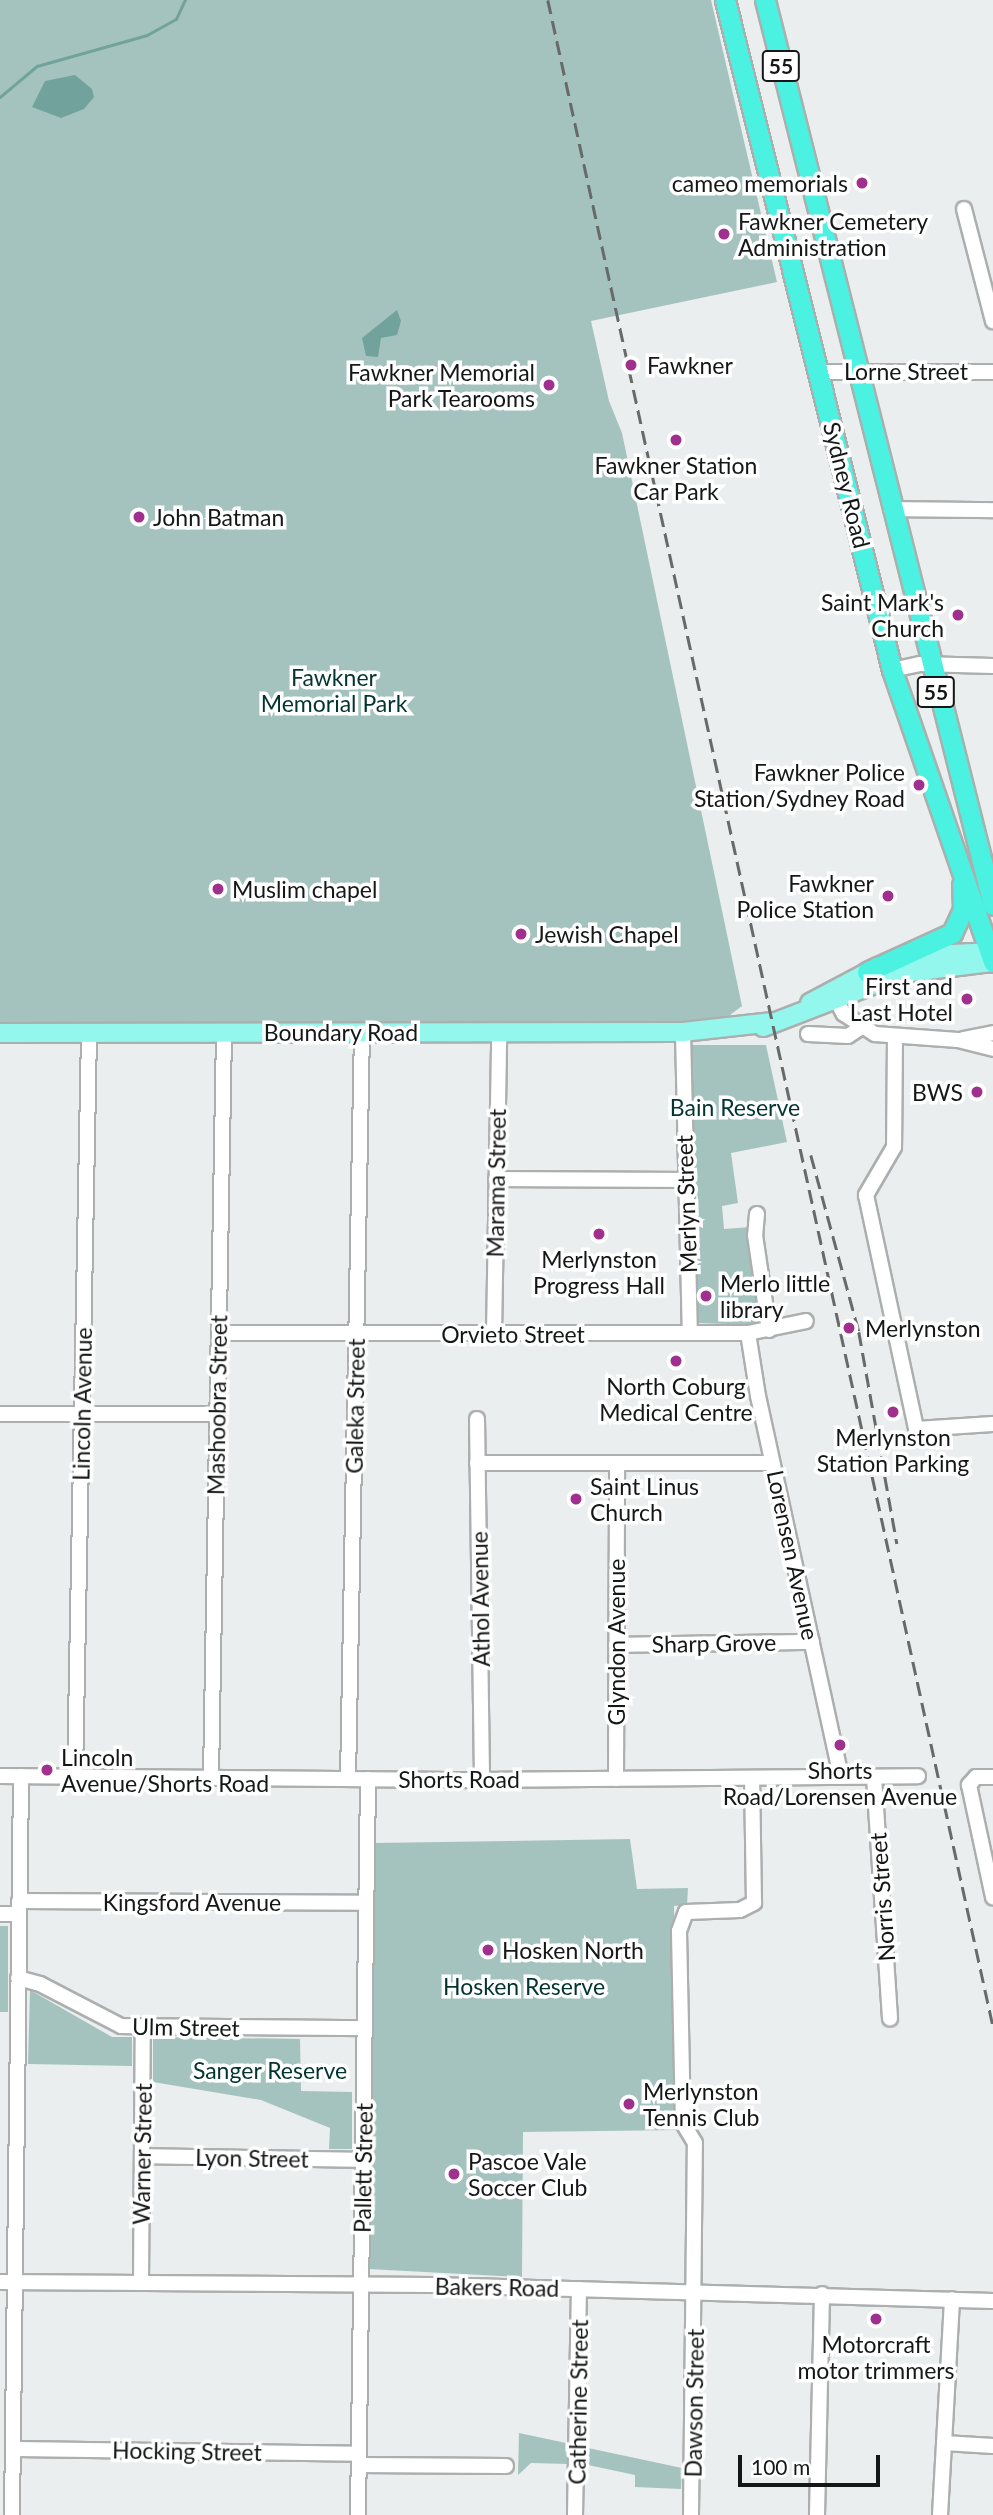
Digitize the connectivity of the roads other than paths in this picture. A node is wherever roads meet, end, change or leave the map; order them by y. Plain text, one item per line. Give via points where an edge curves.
1 (725, 0) edge
2 (765, 0) edge
3 (964, 209) dead end
4 (993, 321) edge
5 (856, 370) junction
6 (819, 372) junction
7 (993, 372) edge
8 (891, 509) junction
9 (993, 510) edge
10 (929, 664) junction
11 (993, 666) edge
12 (892, 670) junction
13 (959, 854) junction
14 (993, 905) edge
15 (992, 955) edge
16 (867, 972) junction
17 (837, 994) junction
18 (858, 1024) junction
19 (362, 1032) junction
20 (683, 1032) junction
21 (0, 1033) edge
22 (89, 1033) junction
23 (224, 1033) junction
24 (499, 1033) junction
25 (993, 1033) edge
26 (807, 1034) dead end
27 (895, 1038) junction
28 (958, 1040) junction
29 (993, 1049) edge
30 (496, 1179) junction
31 (685, 1180) junction
32 (757, 1214) dead end
33 (806, 1321) dead end
34 (769, 1330) junction
35 (219, 1333) junction
36 (690, 1333) junction
37 (748, 1333) junction
38 (356, 1334) junction
39 (494, 1334) junction
40 (0, 1414) edge
41 (82, 1414) junction
42 (217, 1414) junction
43 (477, 1419) dead end
44 (993, 1424) edge
45 (477, 1463) junction
46 (772, 1463) junction
47 (617, 1464) junction
48 (812, 1642) junction
49 (616, 1645) junction
50 (0, 1776) edge
51 (21, 1776) junction
52 (75, 1776) junction
53 (918, 1776) dead end
54 (211, 1777) junction
55 (841, 1777) junction
56 (874, 1777) junction
57 (993, 1777) edge
58 (752, 1778) junction
59 (348, 1779) junction
60 (368, 1779) junction
61 (616, 1779) junction
62 (482, 1780) junction
63 (993, 1897) edge
64 (366, 1903) junction
65 (19, 1907) junction
66 (0, 1914) edge
67 (18, 1978) junction
68 (890, 2018) dead end
69 (143, 2027) junction
70 (365, 2028) junction
71 (142, 2156) junction
72 (363, 2160) junction
73 (8, 2282) edge
74 (141, 2282) junction
75 (361, 2285) junction
76 (579, 2289) junction
77 (696, 2291) junction
78 (822, 2294) junction
79 (952, 2299) junction
80 (993, 2301) edge
81 (944, 2443) junction
82 (993, 2446) edge
83 (16, 2449) junction
84 (359, 2459) junction
85 (506, 2466) dead end
86 (12, 2515) edge
87 (358, 2515) edge
88 (575, 2515) edge
89 (691, 2515) edge
90 (817, 2515) edge
91 (940, 2515) edge

1 - 6 highway, Sydney Road / 55
2 - 5 highway, Sydney Road / 55
3 - 4 street
5 - 6 street, Lorne Street
5 - 7 street, Lorne Street
5 - 8 highway, Sydney Road / 55
6 - 12 highway, Sydney Road / 55
8 - 9 street
8 - 10 highway, Sydney Road / 55
10 - 11 street
10 - 12 street
10 - 14 highway, Sydney Road / 55
12 - 13 highway, Sydney Road / 55
13 - 15 highway, Sydney Road / 55
13 - 16 highway via 963,909 952,933
15 - 16 main road, Boundary Road via 924,954
15 - 17 main road, Boundary Road via 920,968
16 - 17 main road, Boundary Road
17 - 18 street
17 - 20 main road, Boundary Road via 776,1021
18 - 26 street via 851,1036
18 - 27 street
19 - 23 main road, Boundary Road
19 - 24 main road, Boundary Road
19 - 38 street, Galeka Street
20 - 24 main road, Boundary Road
20 - 31 street, Merlyn Street
21 - 22 main road, Boundary Road
22 - 23 main road, Boundary Road
22 - 41 street, Lincoln Avenue
23 - 35 street, Mashoobra Street
24 - 30 street, Marama Street
25 - 28 street
27 - 28 street
27 - 44 street via 893,1152 868,1184 866,1195 916,1429
28 - 29 street
30 - 31 street
30 - 39 street, Marama Street
31 - 36 street, Merlyn Street via 690,1195
32 - 34 street via 755,1235
33 - 34 street, Orvieto Street
34 - 37 street, Orvieto Street
35 - 38 street, Orvieto Street
35 - 42 street, Mashoobra Street
36 - 37 street, Orvieto Street
36 - 39 street, Orvieto Street
37 - 46 street, Lorensen Avenue
38 - 39 street, Orvieto Street
38 - 59 street, Galeka Street
40 - 41 street
41 - 42 street
41 - 52 street, Lincoln Avenue
42 - 54 street, Mashoobra Street
43 - 45 street, Athol Avenue
45 - 47 street
45 - 62 street, Athol Avenue
46 - 47 street
46 - 48 street, Lorensen Avenue
47 - 49 street, Glyndon Avenue
48 - 49 street, Sharp Grove
48 - 55 street, Lorensen Avenue
49 - 61 street, Glyndon Avenue
50 - 51 street, Shorts Road
51 - 52 street, Shorts Road
51 - 65 street
52 - 54 street, Shorts Road
53 - 56 street, Shorts Road
54 - 59 street, Shorts Road
55 - 56 street, Shorts Road
55 - 58 street, Shorts Road
56 - 68 street, Norris Street
57 - 63 street via 971,1780
58 - 61 street, Shorts Road
58 - 77 street, Dawson Street via 754,1903 740,1910 686,1912 679,1931 683,2123 695,2143
59 - 60 street, Shorts Road
60 - 62 street, Shorts Road
60 - 64 street, Pallett Street
61 - 62 street, Shorts Road
64 - 65 street, Kingsford Avenue
64 - 70 street, Pallett Street
65 - 66 street, Kingsford Avenue
65 - 67 street
67 - 69 street, Ulm Street via 40,1984 114,2025
67 - 73 street
69 - 70 street, Ulm Street
69 - 71 street, Warner Street
70 - 72 street, Pallett Street
71 - 72 street, Lyon Street
71 - 74 street, Warner Street
72 - 75 street, Pallett Street
73 - 74 street, Bakers Road
73 - 83 street
74 - 75 street, Bakers Road
75 - 76 street, Bakers Road
75 - 84 street, Pallett Street
76 - 77 street, Bakers Road
76 - 88 street, Catherine Street
77 - 78 street, Bakers Road
77 - 89 street, Dawson Street
78 - 79 street, Bakers Road
78 - 90 street
79 - 80 street, Bakers Road
79 - 81 street
81 - 82 street
81 - 91 street
83 - 84 street, Hocking Street
83 - 86 street
84 - 85 street, Hocking Street
84 - 87 street, Pallett Street

